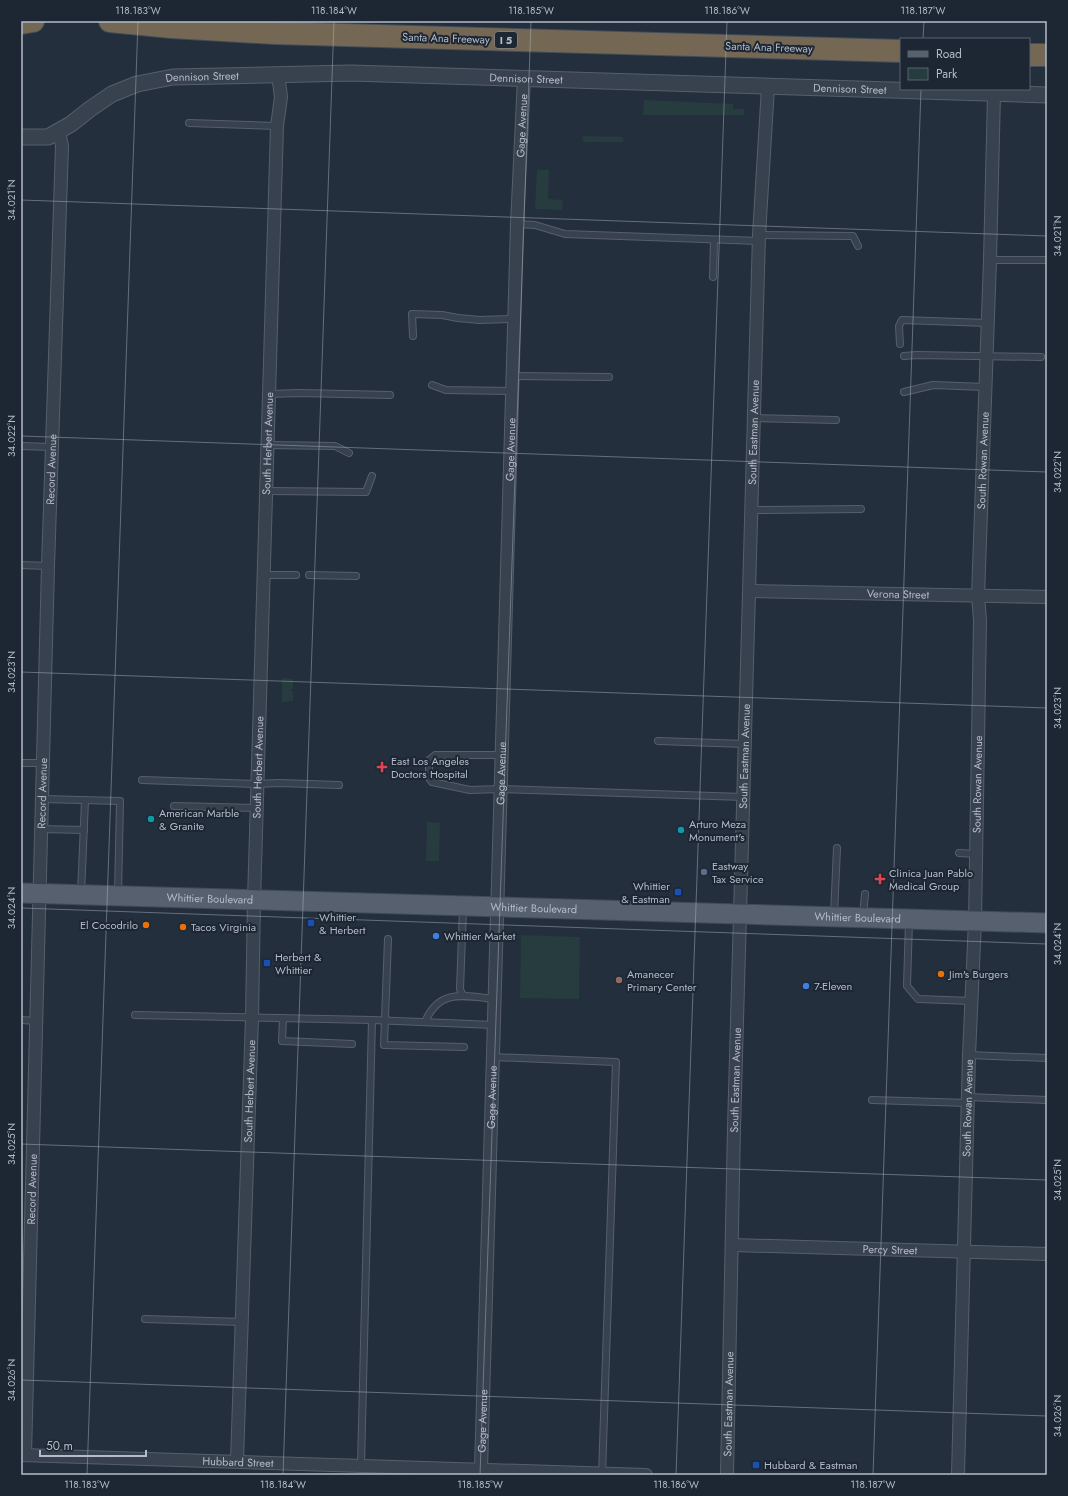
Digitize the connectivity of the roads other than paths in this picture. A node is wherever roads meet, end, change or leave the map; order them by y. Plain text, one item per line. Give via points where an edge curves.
1 (33, 21) edge
2 (110, 21) edge
3 (21, 23) edge
4 (900, 51) edge
5 (1030, 55) edge
6 (1047, 55) edge
7 (278, 74) junction
8 (524, 78) junction
9 (768, 87) junction
10 (994, 94) junction
11 (1047, 95) edge
12 (190, 123) dead end
13 (277, 126) junction
14 (59, 132) junction
15 (21, 137) edge
16 (517, 224) junction
17 (759, 238) junction
18 (714, 240) junction
19 (858, 246) dead end
20 (990, 260) junction
21 (1047, 260) edge
22 (713, 277) dead end
23 (514, 319) junction
24 (988, 323) junction
25 (413, 336) dead end
26 (900, 344) dead end
27 (904, 356) dead end
28 (986, 356) junction
29 (1041, 357) dead end
30 (512, 376) junction
31 (609, 377) dead end
32 (432, 385) dead end
33 (985, 387) junction
34 (512, 391) junction
35 (904, 392) dead end
36 (269, 394) junction
37 (390, 395) dead end
38 (754, 418) junction
39 (836, 420) dead end
40 (267, 445) junction
41 (21, 446) edge
42 (52, 447) junction
43 (349, 453) dead end
44 (372, 476) dead end
45 (266, 492) junction
46 (861, 509) dead end
47 (752, 510) junction
48 (21, 565) edge
49 (48, 566) junction
50 (263, 575) junction
51 (296, 575) dead end
52 (309, 575) dead end
53 (356, 576) dead end
54 (750, 590) junction
55 (978, 596) junction
56 (1047, 597) edge
57 (658, 741) dead end
58 (745, 744) junction
59 (502, 755) junction
60 (21, 762) edge
61 (43, 763) junction
62 (142, 780) dead end
63 (257, 784) junction
64 (339, 785) dead end
65 (501, 789) junction
66 (744, 796) junction
67 (42, 799) junction
68 (85, 801) junction
69 (174, 806) dead end
70 (256, 808) junction
71 (42, 829) junction
72 (84, 830) junction
73 (838, 848) dead end
74 (959, 853) dead end
75 (976, 854) junction
76 (21, 893) edge
77 (40, 893) junction
78 (81, 894) junction
79 (865, 894) dead end
80 (118, 896) junction
81 (254, 900) junction
82 (464, 905) junction
83 (497, 906) junction
84 (741, 914) junction
85 (834, 917) junction
86 (863, 918) junction
87 (909, 919) junction
88 (975, 921) junction
89 (1047, 923) edge
90 (388, 939) dead end
91 (466, 996) junction
92 (495, 999) junction
93 (972, 1001) junction
94 (135, 1016) dead end
95 (252, 1018) junction
96 (283, 1018) junction
97 (21, 1020) edge
98 (36, 1020) junction
99 (372, 1020) junction
100 (384, 1021) junction
101 (425, 1022) junction
102 (494, 1025) junction
103 (352, 1044) dead end
104 (464, 1046) dead end
105 (969, 1055) junction
106 (493, 1057) junction
107 (1047, 1058) edge
108 (872, 1100) dead end
109 (968, 1100) junction
110 (1047, 1100) edge
111 (732, 1245) junction
112 (965, 1252) junction
113 (1047, 1254) edge
114 (145, 1319) dead end
115 (242, 1322) junction
116 (23, 1455) edge
117 (238, 1461) junction
118 (361, 1465) junction
119 (481, 1469) junction
120 (602, 1474) edge
121 (646, 1475) edge
122 (726, 1475) edge
123 (958, 1475) edge

1 - 3 highway
2 - 4 highway, Santa Ana Freeway / I 5 via 275,33
5 - 6 highway
7 - 8 street, Dennison Street via 351,73
7 - 13 street, South Herbert Avenue via 281,97
7 - 14 street, Dennison Street via 173,76 137,84 111,95
8 - 9 street, Dennison Street
8 - 16 street, Gage Avenue
9 - 10 street, Dennison Street
9 - 17 street, South Eastman Avenue
10 - 11 street, Dennison Street
10 - 20 street, South Rowan Avenue
12 - 13 lane
13 - 36 street, South Herbert Avenue
14 - 15 street, Dennison Street via 48,137
14 - 42 street, Record Avenue via 62,146
16 - 18 lane via 535,225 565,234
16 - 23 street, Gage Avenue
17 - 18 lane
17 - 19 lane via 853,236
17 - 38 street, South Eastman Avenue
18 - 22 lane
20 - 21 lane
20 - 24 street, South Rowan Avenue
23 - 25 lane via 480,320 412,314
23 - 30 street, Gage Avenue
24 - 26 lane via 902,320 899,326
24 - 28 street, South Rowan Avenue
27 - 28 lane
28 - 29 lane
28 - 33 street, South Rowan Avenue
30 - 31 lane
30 - 34 street, Gage Avenue
32 - 34 lane via 446,390
33 - 35 lane via 933,385
33 - 55 street, South Rowan Avenue
34 - 59 street, Gage Avenue
36 - 37 lane
36 - 40 street, South Herbert Avenue
38 - 39 lane
38 - 47 street, South Eastman Avenue
40 - 43 lane via 335,446
40 - 45 street, South Herbert Avenue
41 - 42 lane
42 - 49 street, Record Avenue
44 - 45 lane via 366,492
45 - 50 street, South Herbert Avenue
46 - 47 lane
47 - 54 street, South Eastman Avenue
48 - 49 lane
49 - 61 street, Record Avenue
50 - 51 lane
50 - 63 street, South Herbert Avenue
52 - 53 lane
54 - 55 street, Verona Street
54 - 58 street, South Eastman Avenue
55 - 56 street, Verona Street
55 - 75 street, South Rowan Avenue via 980,620
57 - 58 lane
58 - 66 street, South Eastman Avenue
59 - 65 street, Gage Avenue
59 - 65 lane via 438,754 428,760 430,781 470,790
60 - 61 lane
61 - 67 street, Record Avenue
62 - 63 lane
63 - 64 lane
63 - 70 street, South Herbert Avenue
65 - 66 lane
65 - 83 street, Gage Avenue
66 - 84 street, South Eastman Avenue
67 - 68 lane
67 - 71 street, Record Avenue
68 - 72 lane
68 - 80 lane via 120,801
69 - 70 lane
70 - 81 street, South Herbert Avenue
71 - 72 lane
71 - 77 street, Record Avenue
72 - 78 lane
73 - 85 lane
74 - 75 lane
75 - 88 street, South Rowan Avenue
76 - 77 main road, Whittier Boulevard
77 - 78 main road, Whittier Boulevard
77 - 98 street, Record Avenue
78 - 80 main road, Whittier Boulevard
79 - 86 lane
80 - 81 main road, Whittier Boulevard
81 - 82 main road, Whittier Boulevard
81 - 95 street, South Herbert Avenue
82 - 83 main road, Whittier Boulevard
82 - 91 lane via 460,989
83 - 84 main road, Whittier Boulevard
83 - 92 street, Gage Avenue
84 - 85 main road, Whittier Boulevard
84 - 111 street, South Eastman Avenue
85 - 86 main road, Whittier Boulevard
86 - 87 main road, Whittier Boulevard
87 - 88 main road, Whittier Boulevard
87 - 93 lane via 906,986 918,999
88 - 89 main road, Whittier Boulevard
88 - 93 street, South Rowan Avenue
90 - 100 lane
91 - 92 lane
91 - 101 lane via 441,1000 429,1012
92 - 102 street, Gage Avenue
93 - 105 street, South Rowan Avenue
94 - 95 lane
95 - 96 lane
95 - 115 street, South Herbert Avenue
96 - 99 lane
96 - 103 lane via 282,1041
97 - 98 lane
98 - 116 street, Record Avenue
99 - 100 lane
99 - 118 lane
100 - 101 lane
100 - 104 lane via 384,1045
101 - 102 lane
102 - 106 street, Gage Avenue
105 - 107 lane
105 - 109 street, South Rowan Avenue
106 - 119 street, Gage Avenue
106 - 120 lane via 616,1062
108 - 109 lane
109 - 110 lane
109 - 112 street, South Rowan Avenue
111 - 112 street, Percy Street
111 - 122 street, South Eastman Avenue
112 - 113 street, Percy Street
112 - 123 street, South Rowan Avenue
114 - 115 lane
115 - 117 street, South Herbert Avenue
116 - 117 street, Hubbard Street
117 - 118 street, Hubbard Street
118 - 119 street, Hubbard Street
119 - 120 street, Hubbard Street
120 - 121 street, Hubbard Street

